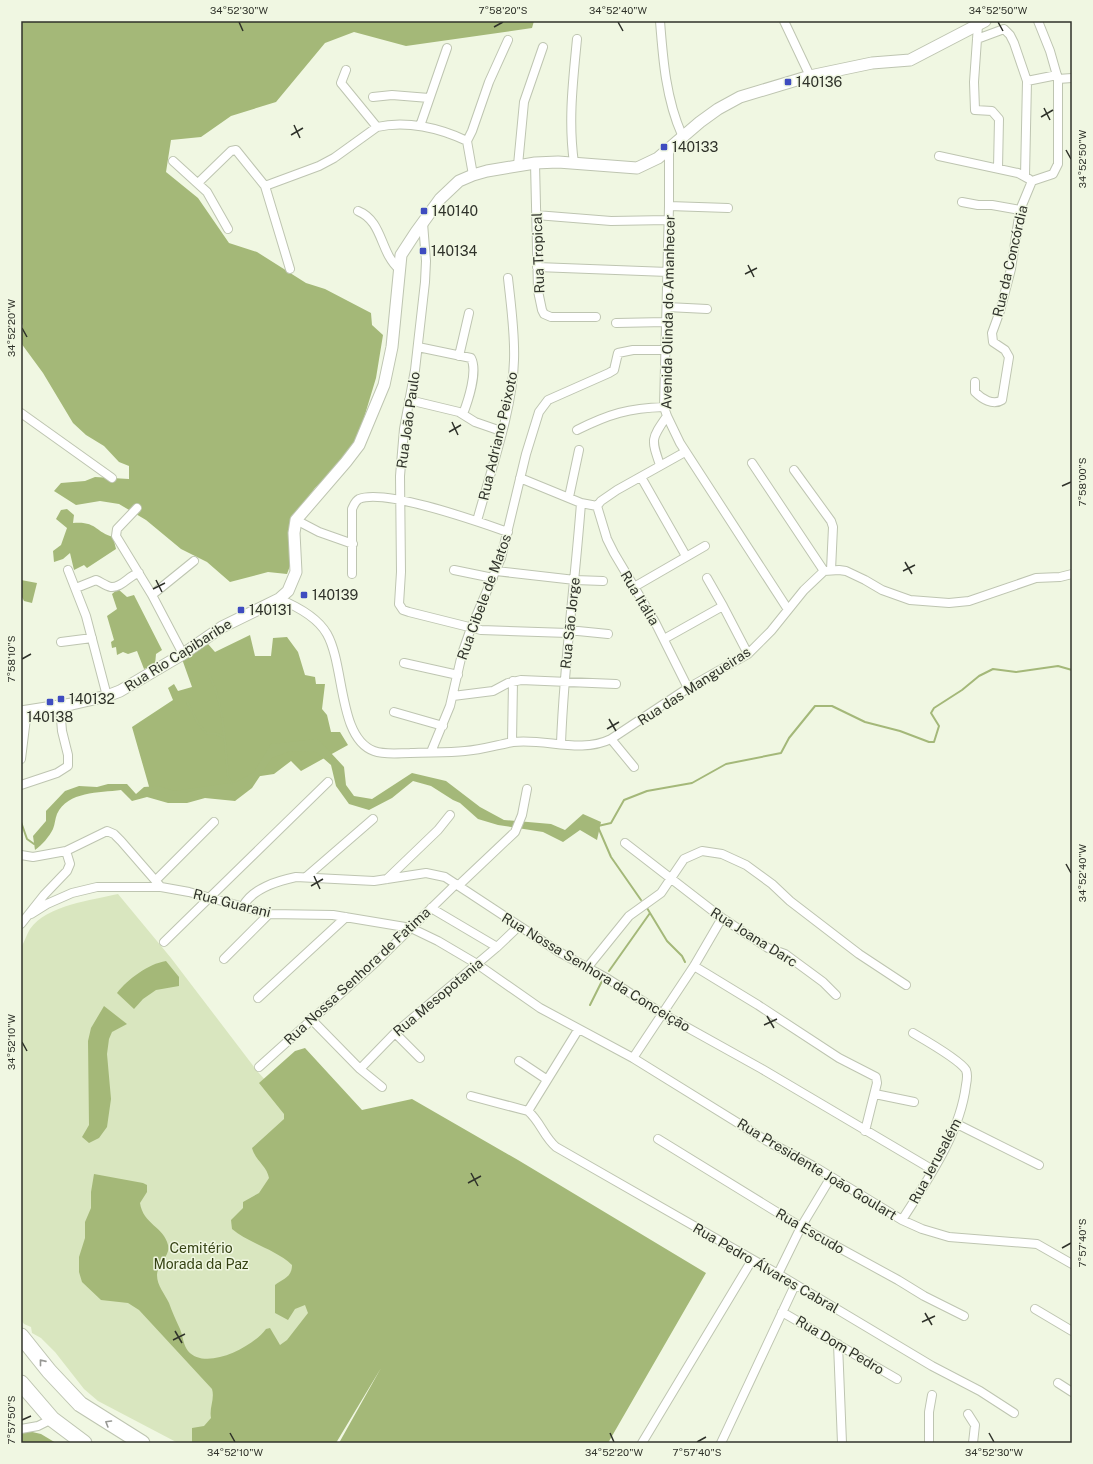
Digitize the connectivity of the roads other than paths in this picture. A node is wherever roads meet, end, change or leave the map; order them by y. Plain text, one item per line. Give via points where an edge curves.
1 (660, 21) edge
2 (784, 21) edge
3 (1038, 21) edge
4 (982, 23) edge
5 (577, 39) dead end
6 (977, 39) junction
7 (508, 40) dead end
8 (543, 47) dead end
9 (448, 48) dead end
10 (346, 70) dead end
11 (810, 76) junction
12 (1058, 77) junction
13 (1072, 78) edge
14 (1026, 80) junction
15 (373, 97) dead end
16 (429, 98) junction
17 (420, 126) junction
18 (377, 127) junction
19 (682, 135) junction
20 (467, 141) junction
21 (669, 148) junction
22 (940, 156) dead end
23 (173, 160) dead end
24 (535, 163) junction
25 (574, 163) junction
26 (518, 165) junction
27 (998, 168) junction
28 (473, 174) junction
29 (1029, 178) junction
30 (198, 183) junction
31 (266, 186) junction
32 (962, 202) dead end
33 (669, 206) junction
34 (728, 208) dead end
35 (1020, 210) junction
36 (358, 211) dead end
37 (536, 215) junction
38 (668, 220) junction
39 (423, 223) junction
40 (228, 229) dead end
41 (537, 266) junction
42 (290, 270) dead end
43 (399, 270) junction
44 (668, 272) junction
45 (508, 278) dead end
46 (667, 307) junction
47 (706, 309) dead end
48 (469, 313) dead end
49 (596, 316) dead end
50 (666, 322) junction
51 (616, 323) dead end
52 (418, 347) junction
53 (666, 350) junction
54 (459, 356) junction
55 (974, 382) dead end
56 (409, 400) junction
57 (664, 407) junction
58 (21, 414) edge
59 (463, 414) junction
60 (667, 416) junction
61 (577, 430) dead end
62 (501, 431) junction
63 (579, 450) dead end
64 (685, 452) junction
65 (752, 463) dead end
66 (660, 466) junction
67 (794, 470) dead end
68 (641, 477) junction
69 (112, 478) dead end
70 (520, 478) junction
71 (569, 497) junction
72 (400, 500) junction
73 (581, 503) junction
74 (597, 506) junction
75 (138, 508) dead end
76 (296, 520) junction
77 (477, 521) junction
78 (508, 532) junction
79 (353, 544) junction
80 (705, 546) dead end
81 (686, 556) junction
82 (194, 561) dead end
83 (68, 570) dead end
84 (454, 570) dead end
85 (828, 570) junction
86 (139, 573) junction
87 (352, 574) dead end
88 (1072, 574) edge
89 (494, 575) junction
90 (707, 578) dead end
91 (575, 580) junction
92 (603, 581) dead end
93 (634, 587) junction
94 (76, 588) junction
95 (152, 595) junction
96 (279, 599) junction
97 (724, 606) junction
98 (787, 608) junction
99 (471, 628) junction
100 (568, 631) junction
101 (608, 634) dead end
102 (92, 638) junction
103 (664, 639) junction
104 (61, 642) dead end
105 (182, 654) junction
106 (748, 654) junction
107 (404, 663) dead end
108 (458, 675) junction
109 (513, 681) junction
110 (564, 682) junction
111 (616, 684) dead end
112 (688, 688) junction
113 (107, 696) junction
114 (453, 696) junction
115 (60, 706) junction
116 (24, 711) edge
117 (394, 712) dead end
118 (443, 726) junction
119 (611, 739) junction
120 (512, 742) junction
121 (561, 743) junction
122 (431, 752) junction
123 (21, 759) edge
124 (634, 767) dead end
125 (328, 782) dead end
126 (21, 785) edge
127 (527, 789) dead end
128 (450, 815) dead end
129 (373, 820) dead end
130 (214, 822) dead end
131 (625, 843) dead end
132 (66, 850) junction
133 (21, 855) edge
134 (306, 877) junction
135 (387, 879) junction
136 (671, 879) junction
137 (159, 884) junction
138 (457, 884) junction
139 (210, 898) junction
140 (243, 906) junction
141 (431, 908) junction
142 (31, 914) junction
143 (269, 914) junction
144 (346, 917) junction
145 (722, 918) junction
146 (21, 924) edge
147 (518, 927) junction
148 (411, 928) junction
149 (164, 942) dead end
150 (498, 947) junction
151 (224, 959) dead end
152 (477, 964) junction
153 (694, 966) junction
154 (587, 968) junction
155 (906, 985) dead end
156 (836, 995) dead end
157 (258, 998) dead end
158 (663, 1014) junction
159 (311, 1019) junction
160 (578, 1030) junction
161 (395, 1033) junction
162 (913, 1033) dead end
163 (420, 1058) dead end
164 (633, 1058) junction
165 (519, 1061) dead end
166 (258, 1067) dead end
167 (360, 1069) junction
168 (546, 1079) junction
169 (382, 1087) dead end
170 (875, 1094) junction
171 (471, 1096) dead end
172 (914, 1102) dead end
173 (528, 1111) junction
174 (957, 1124) junction
175 (865, 1131) junction
176 (658, 1139) dead end
177 (1039, 1165) dead end
178 (933, 1170) junction
179 (831, 1177) junction
180 (902, 1220) junction
181 (801, 1227) junction
182 (752, 1260) junction
183 (1072, 1264) edge
184 (778, 1274) junction
185 (795, 1285) junction
186 (1035, 1309) dead end
187 (782, 1312) junction
188 (964, 1316) dead end
189 (1072, 1331) edge
190 (21, 1336) edge
191 (838, 1344) junction
192 (897, 1378) dead end
193 (1058, 1382) dead end
194 (21, 1383) edge
195 (1072, 1392) edge
196 (932, 1395) dead end
197 (1014, 1413) dead end
198 (968, 1414) dead end
199 (52, 1419) junction
200 (21, 1429) edge
201 (81, 1442) edge
202 (142, 1443) edge
203 (642, 1443) edge
204 (721, 1443) edge
205 (842, 1443) edge
206 (929, 1443) edge
207 (973, 1443) edge

1 - 19 street via 665,78 672,110
2 - 11 street
3 - 12 street
4 - 6 street
4 - 11 street via 910,60 872,63
5 - 25 street via 570,134
6 - 14 street via 1000,29 1007,31 1014,43
6 - 27 street via 975,110 992,111 999,119
7 - 20 street
8 - 26 street via 524,102
9 - 16 street
10 - 18 street via 341,83
11 - 19 street via 740,97 718,109
12 - 13 street
12 - 14 street
12 - 29 street via 1058,164 1053,174
14 - 29 street
15 - 16 street via 392,95
16 - 17 street
17 - 18 street
17 - 20 street via 450,133
18 - 31 street via 319,166
19 - 21 street
20 - 28 street
21 - 25 street via 658,158 637,168
21 - 33 street, Avenida Olinda do Amanhecer
22 - 27 street
23 - 30 street
24 - 25 street
24 - 26 street
24 - 37 street, Rua Tropical
26 - 28 street
27 - 29 street
28 - 39 street via 449,189
29 - 35 street, Rua da Concórdia
30 - 31 street via 227,153 234,150 242,155
30 - 40 street via 212,199
31 - 42 street
32 - 35 street
33 - 34 street
33 - 38 street, Avenida Olinda do Amanhecer
35 - 55 street, Rua da Concórdia via 1011,269 992,333 993,342 1005,350 1009,357 1002,400 995,403 986,401 975,392
36 - 43 street via 372,220 390,260
37 - 38 street via 611,221
37 - 41 street, Rua Tropical
38 - 44 street, Avenida Olinda do Amanhecer
39 - 43 street via 401,255
39 - 52 street, Rua João Paulo via 426,261
41 - 44 street
41 - 49 street, Rua Tropical via 540,303 544,314 557,318
43 - 76 street via 388,370 369,423 359,445
44 - 46 street, Avenida Olinda do Amanhecer
45 - 62 street, Rua Adriano Peixoto via 514,362
46 - 47 street
46 - 50 street, Avenida Olinda do Amanhecer
48 - 54 street
50 - 51 street
50 - 53 street, Avenida Olinda do Amanhecer
52 - 54 street
52 - 56 street, Rua João Paulo
53 - 57 street, Avenida Olinda do Amanhecer
53 - 70 street, Rua Cibele de Matos via 633,350 618,353 614,370 542,405
54 - 59 street via 473,360 470,395
56 - 59 street
56 - 72 street, Rua João Paulo via 401,454
57 - 60 street, Avenida Olinda do Amanhecer
57 - 61 street via 623,411
58 - 69 street
59 - 62 street via 475,422
60 - 64 street, Avenida Olinda do Amanhecer
60 - 66 street via 653,440
62 - 77 street, Rua Adriano Peixoto
63 - 71 street
64 - 66 street
64 - 98 street, Avenida Olinda do Amanhecer
65 - 85 street
66 - 68 street
67 - 85 street via 834,527
68 - 74 street via 607,496
68 - 81 street
70 - 71 street
70 - 78 street, Rua Cibele de Matos
71 - 73 street
72 - 77 street
72 - 79 street via 382,497 357,500 352,509
72 - 99 street, Rua João Paulo via 399,604 403,610
73 - 74 street
73 - 91 street, Rua São Jorge
74 - 93 street, Rua Itália via 607,538
75 - 86 street via 116,533 117,540
76 - 79 street via 319,532
76 - 96 street via 296,572 288,591
77 - 78 street
78 - 89 street, Rua Cibele de Matos
79 - 87 street
80 - 81 street
81 - 93 street
82 - 95 street
83 - 94 street
84 - 89 street
85 - 88 street via 854,574 882,590 910,600 949,603 969,601 1036,578
85 - 98 street, Rua das Mangueiras
86 - 94 street via 116,586 108,586 96,580
86 - 95 street
89 - 91 street
89 - 99 street, Rua Cibele de Matos
90 - 97 street
91 - 92 street
91 - 100 street, Rua São Jorge
93 - 103 street, Rua Itália
94 - 102 street
95 - 105 street
96 - 105 street, Rua Rio Capibaribe via 235,620
96 - 122 street, Rua das Mangueiras via 301,610 326,633 339,669 349,721 355,737 376,752
97 - 103 street
97 - 106 street
98 - 106 street, Rua das Mangueiras
99 - 100 street
99 - 108 street, Rua Cibele de Matos
100 - 101 street
100 - 110 street, Rua São Jorge
102 - 104 street
102 - 113 street
103 - 112 street, Rua Itália
105 - 113 street, Rua Rio Capibaribe via 134,684
106 - 112 street, Rua das Mangueiras
107 - 108 street
108 - 114 street, Rua Cibele de Matos
109 - 110 street
109 - 114 street via 486,692
109 - 120 street
110 - 111 street
110 - 121 street, Rua São Jorge
112 - 119 street, Rua das Mangueiras
113 - 115 street, Rua Rio Capibaribe
114 - 118 street, Rua Cibele de Matos
115 - 116 street, Rua Rio Capibaribe
115 - 126 street via 68,766 57,773
116 - 123 street
117 - 118 street
118 - 122 street, Rua Cibele de Matos
119 - 121 street, Rua das Mangueiras via 599,745 588,746
119 - 124 street
120 - 121 street, Rua das Mangueiras
120 - 122 street, Rua das Mangueiras via 464,752
125 - 139 street
127 - 138 street, Rua Nossa Senhora de Fatima via 522,815 515,832
128 - 135 street
129 - 134 street
130 - 137 street
131 - 136 street, Rua Joana Darc
132 - 133 street via 34,857
132 - 137 street via 110,831
132 - 142 street via 70,864 67,871 44,895
134 - 135 street, Rua Nossa Senhora da Conceição via 358,881
134 - 140 street, Rua Nossa Senhora da Conceição via 283,879 272,884 250,896
135 - 138 street, Rua Nossa Senhora da Conceição via 426,873 445,877
136 - 145 street, Rua Joana Darc
136 - 154 street via 661,893 630,916
136 - 155 street via 684,859 702,851 722,854 746,865 859,954
137 - 139 street, Rua Guarani
137 - 142 street, Rua Guarani via 97,887 72,893
138 - 141 street, Rua Nossa Senhora de Fatima
138 - 147 street, Rua Nossa Senhora da Conceição
139 - 140 street, Rua Guarani
139 - 149 street
140 - 143 street, Rua Guarani
141 - 148 street, Rua Nossa Senhora de Fatima
141 - 150 street
142 - 146 street
143 - 144 street, Rua Guarani
143 - 151 street
144 - 148 street, Rua Guarani
144 - 157 street
145 - 153 street
145 - 156 street, Rua Joana Darc via 768,948 785,954
147 - 150 street, Rua Mesopotania
147 - 154 street, Rua Nossa Senhora da Conceição
148 - 152 street, Rua Guarani
148 - 159 street, Rua Nossa Senhora de Fatima
150 - 152 street, Rua Mesopotania
152 - 160 street, Rua Presidente João Goulart via 540,1008
152 - 161 street, Rua Mesopotania
153 - 158 street
153 - 170 street via 832,1054 873,1075 877,1079
154 - 158 street, Rua Nossa Senhora da Conceição
158 - 164 street
158 - 175 street, Rua Nossa Senhora da Conceição via 762,1069
159 - 166 street, Rua Nossa Senhora de Fatima
159 - 167 street
160 - 164 street, Rua Presidente João Goulart
160 - 168 street
161 - 163 street
161 - 167 street, Rua Mesopotania
162 - 174 street, Rua Jerusalém via 965,1069 967,1075 964,1103
164 - 179 street, Rua Presidente João Goulart via 767,1141
165 - 168 street
167 - 169 street
168 - 173 street
170 - 172 street
170 - 175 street
171 - 173 street
173 - 182 street, Rua Pedro Álvares Cabral via 537,1119 556,1147
174 - 177 street
174 - 178 street, Rua Jerusalém
175 - 178 street, Rua Nossa Senhora da Conceição
176 - 181 street, Rua Escudo
178 - 180 street, Rua Jerusalém
179 - 180 street, Rua Presidente João Goulart
179 - 181 street
180 - 183 street, Rua Presidente João Goulart via 949,1237 1037,1244
181 - 184 street
181 - 188 street, Rua Escudo
182 - 184 street, Rua Pedro Álvares Cabral
182 - 203 street
184 - 185 street, Rua Pedro Álvares Cabral
185 - 187 street
185 - 197 street, Rua Pedro Álvares Cabral
186 - 189 street
187 - 191 street, Rua Dom Pedro
187 - 204 street
202 -> 190 highway via 80,1404
191 - 192 street, Rua Dom Pedro
191 - 205 street
193 - 195 street
194 - 199 highway
196 - 206 street
198 - 207 street via 975,1425
199 - 200 street via 38,1426
199 - 201 highway

